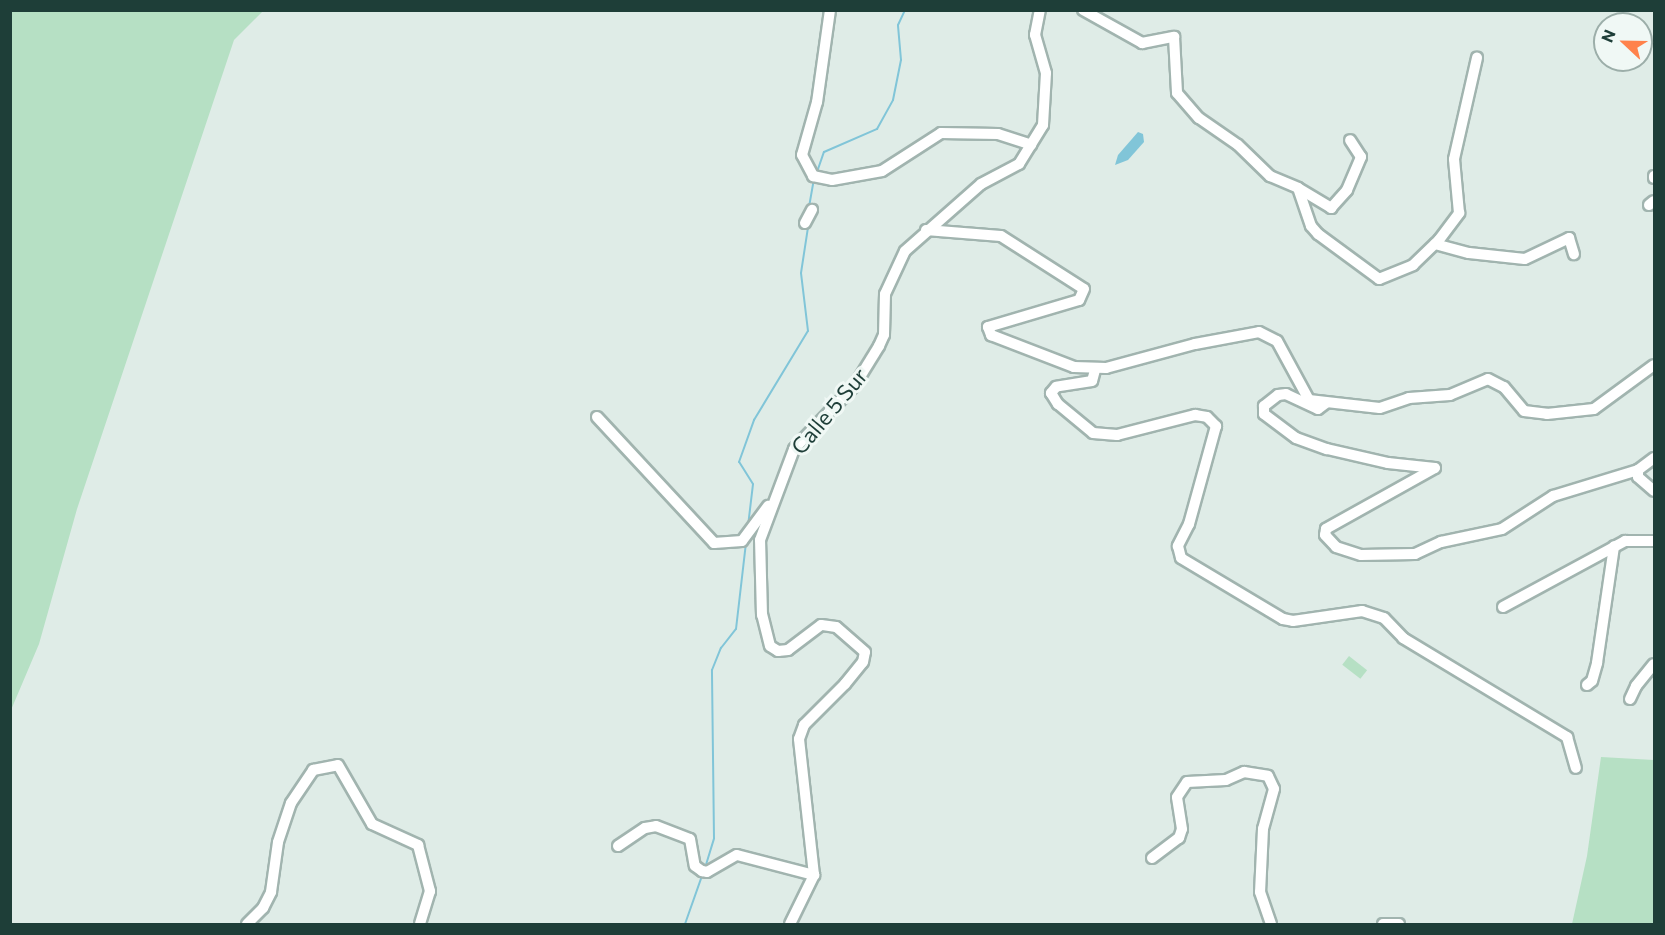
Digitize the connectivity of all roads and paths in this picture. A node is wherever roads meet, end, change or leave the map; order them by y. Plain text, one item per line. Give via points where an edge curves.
1 (830, 10) edge
2 (1040, 10) edge
3 (1083, 10) edge
4 (1477, 58) dead end
5 (1350, 140) dead end
6 (1031, 145) junction
7 (1298, 188) junction
8 (812, 210) dead end
9 (805, 223) dead end
10 (926, 230) junction
11 (1435, 244) junction
12 (1574, 255) dead end
13 (1654, 365) edge
14 (1095, 370) junction
15 (1326, 403) junction
16 (597, 417) dead end
17 (1654, 458) edge
18 (1638, 470) junction
19 (1654, 491) edge
20 (772, 499) junction
21 (1654, 541) edge
22 (1614, 546) junction
23 (1503, 607) dead end
24 (1654, 664) edge
25 (1587, 685) dead end
26 (1630, 699) dead end
27 (1576, 768) dead end
28 (618, 846) dead end
29 (1152, 858) dead end
30 (814, 875) junction
31 (247, 924) edge
32 (420, 924) edge
33 (790, 924) edge
34 (1271, 924) edge
35 (1383, 924) edge
36 (1399, 924) edge

1 - 6 street via 818,102 802,155 815,177 832,180 882,171 941,133 998,134
2 - 6 street, Calle 5 Sur via 1035,35 1046,73 1046,97 1043,125
3 - 7 street via 1142,43 1174,37 1177,93 1198,118 1238,145 1270,176
4 - 11 street via 1454,159 1459,213
5 - 7 street via 1362,155 1347,190 1331,208
6 - 10 street, Calle 5 Sur via 1019,164 981,184
7 - 11 street via 1311,226 1376,278 1405,270
8 - 9 street
10 - 14 street via 1001,236 1084,289 1079,300 992,325 988,332 1074,367
10 - 20 street, Calle 5 Sur via 905,250 890,278 884,335 869,364 855,385 794,449
11 - 12 street via 1469,253 1525,259 1569,238
13 - 15 street via 1585,412 1524,411 1504,387 1488,379 1450,395 1409,398 1380,408
14 - 15 street via 1259,332 1279,344 1305,397
14 - 27 street via 1092,381 1056,387 1051,393 1058,404 1093,433 1117,435 1194,415 1207,417 1216,426 1189,524 1178,546 1181,558 1283,619 1362,611 1384,618 1403,638 1567,737
15 - 18 street via 1318,409 1278,394 1264,406 1264,414 1296,438 1328,449 1388,463 1435,468 1326,529 1325,535 1336,547 1361,555 1415,554 1441,542 1502,529 1553,496
16 - 20 street via 706,539 723,545 742,541
17 - 18 street
18 - 19 street via 1638,477
20 - 30 street, Calle 5 Sur via 760,553 762,615 770,646 778,651 788,650 821,625 836,627 865,652 863,662 845,684 804,725 799,739
21 - 22 street via 1625,541
22 - 23 street
22 - 25 street via 1597,663
24 - 26 street
28 - 30 street via 645,828 664,828 690,839 695,866 705,872 737,855
29 - 34 street via 1179,838 1182,829 1177,797 1187,782 1226,780 1244,772 1268,776 1274,789 1263,828 1260,892
30 - 33 street
31 - 32 street via 263,908 271,892 278,842 291,803 313,770 338,765 372,824 418,845 430,891
35 - 36 street

